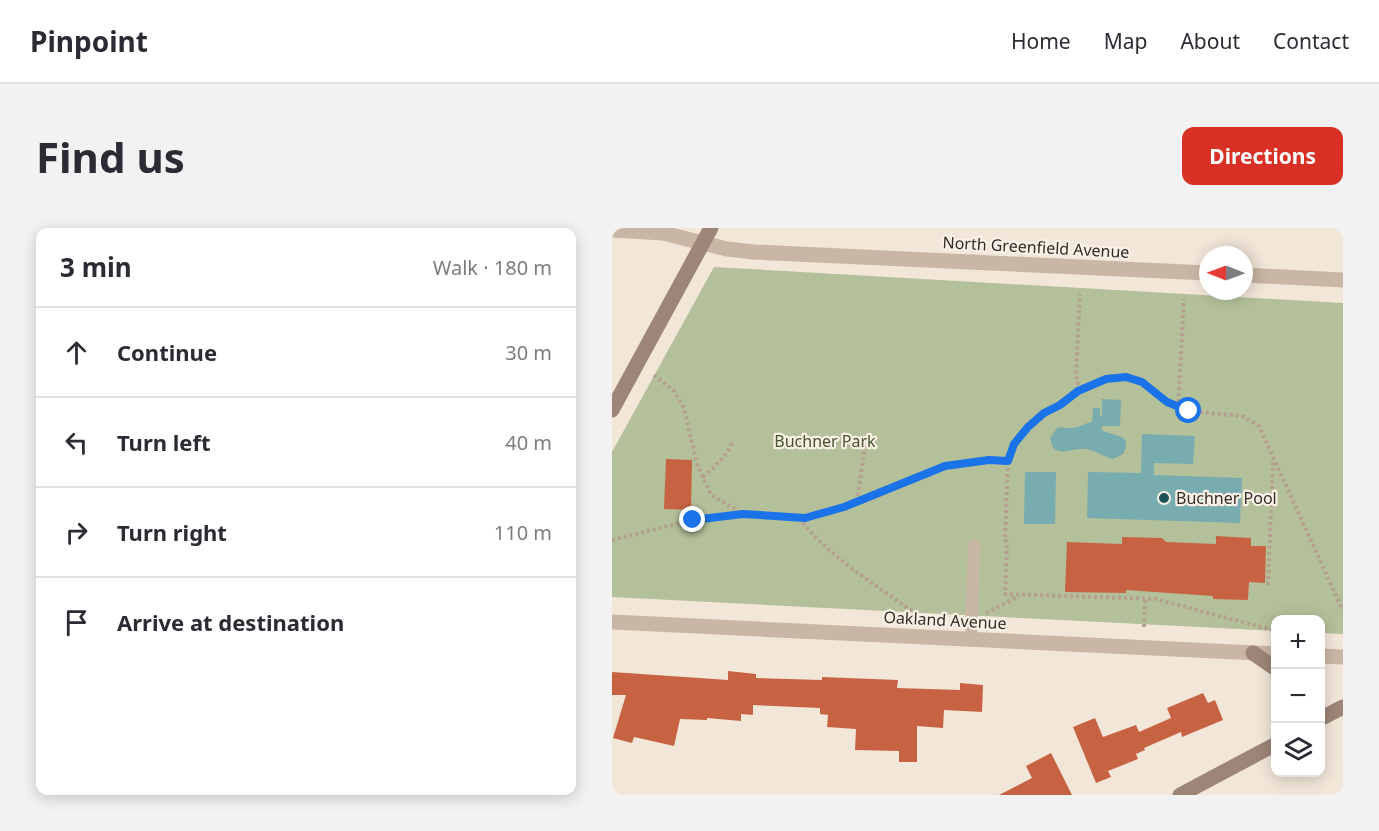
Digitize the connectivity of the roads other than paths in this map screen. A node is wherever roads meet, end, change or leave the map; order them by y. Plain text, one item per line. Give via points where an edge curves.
1 (711, 228) edge
2 (612, 230) edge
3 (704, 242) junction
4 (1199, 273) edge
5 (1253, 275) edge
6 (1343, 280) edge
7 (612, 410) edge
8 (974, 546) dead end
9 (612, 622) edge
10 (971, 639) junction
11 (1253, 653) junction
12 (1271, 654) edge
13 (1325, 656) edge
14 (1343, 657) edge
15 (1271, 666) edge
16 (1343, 707) edge
17 (1325, 716) edge
18 (1271, 746) edge
19 (1180, 795) edge

1 - 3 main road
2 - 3 street, North Greenfield Avenue via 663,233
3 - 4 street, North Greenfield Avenue via 754,252
3 - 7 main road
5 - 6 street
8 - 10 lane
9 - 10 street, Oakland Avenue
10 - 11 street, Oakland Avenue
11 - 12 street, Oakland Avenue
11 - 15 main road
13 - 14 street
16 - 17 main road
18 - 19 main road

